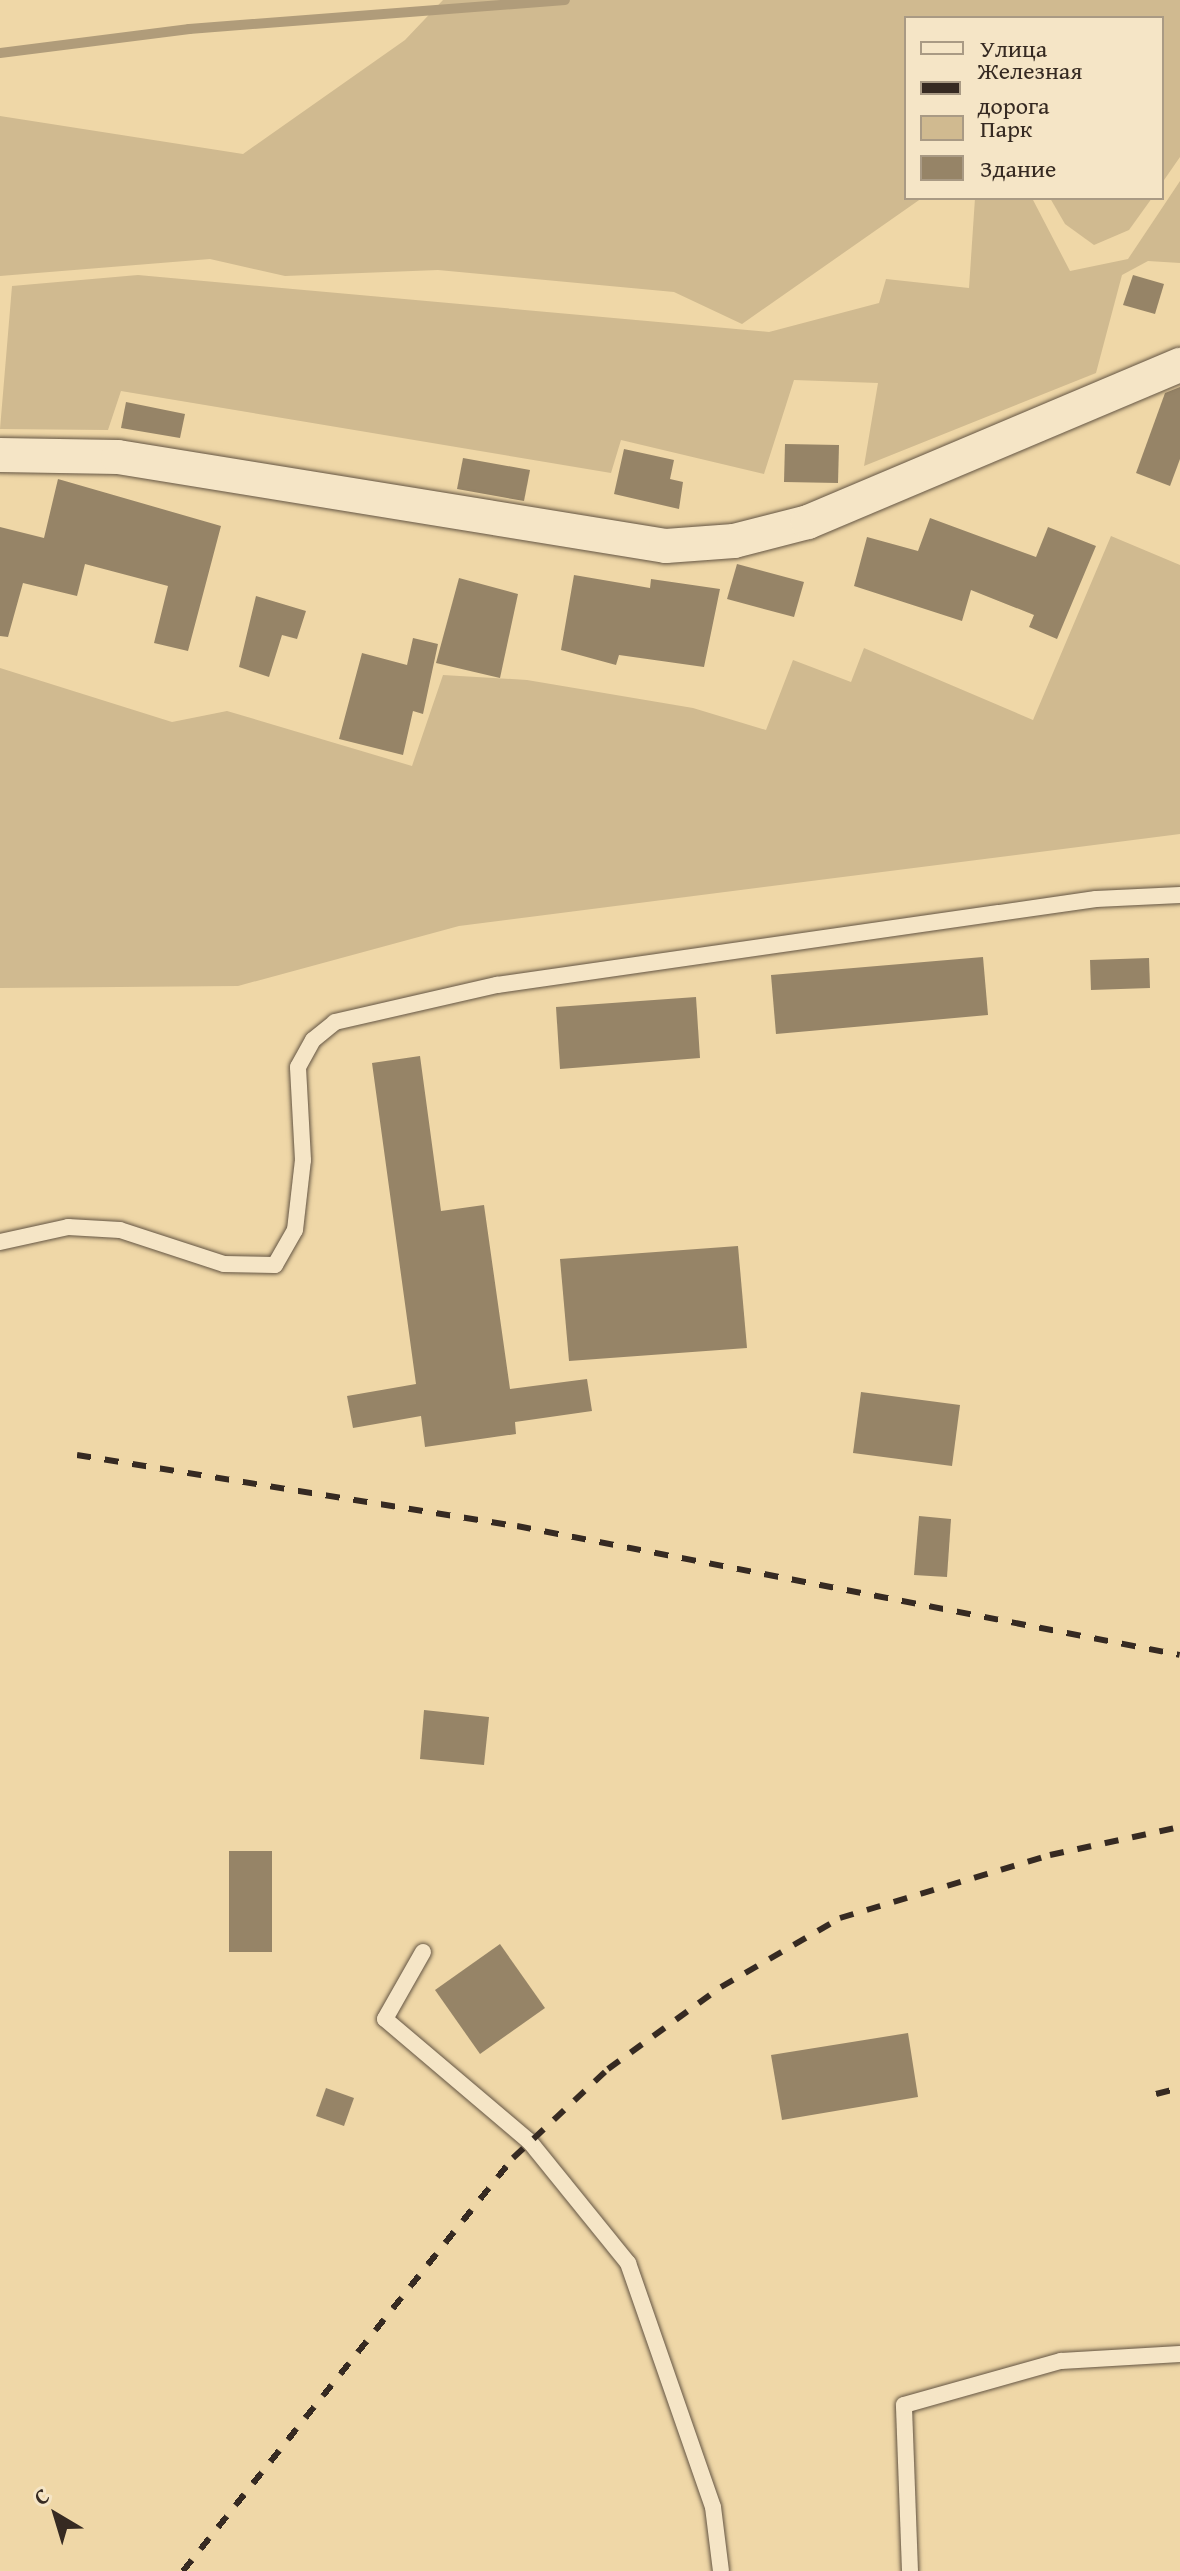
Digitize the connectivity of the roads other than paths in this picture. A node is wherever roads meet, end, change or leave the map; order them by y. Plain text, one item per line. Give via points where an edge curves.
1 (1180, 365) edge
2 (0, 455) edge
3 (1180, 895) edge
4 (0, 1242) edge
5 (423, 1952) dead end
6 (1180, 2354) edge
7 (721, 2571) edge
8 (910, 2571) edge

1 - 2 street via 808,522 760,536 693,544 666,546 409,509 118,457
3 - 4 lane via 1096,899 497,985 335,1022 313,1040 298,1067 303,1160 295,1230 275,1265 224,1264 120,1230 68,1227
5 - 7 lane via 385,2019 530,2142 628,2263 713,2507
6 - 8 lane via 1061,2361 904,2405

